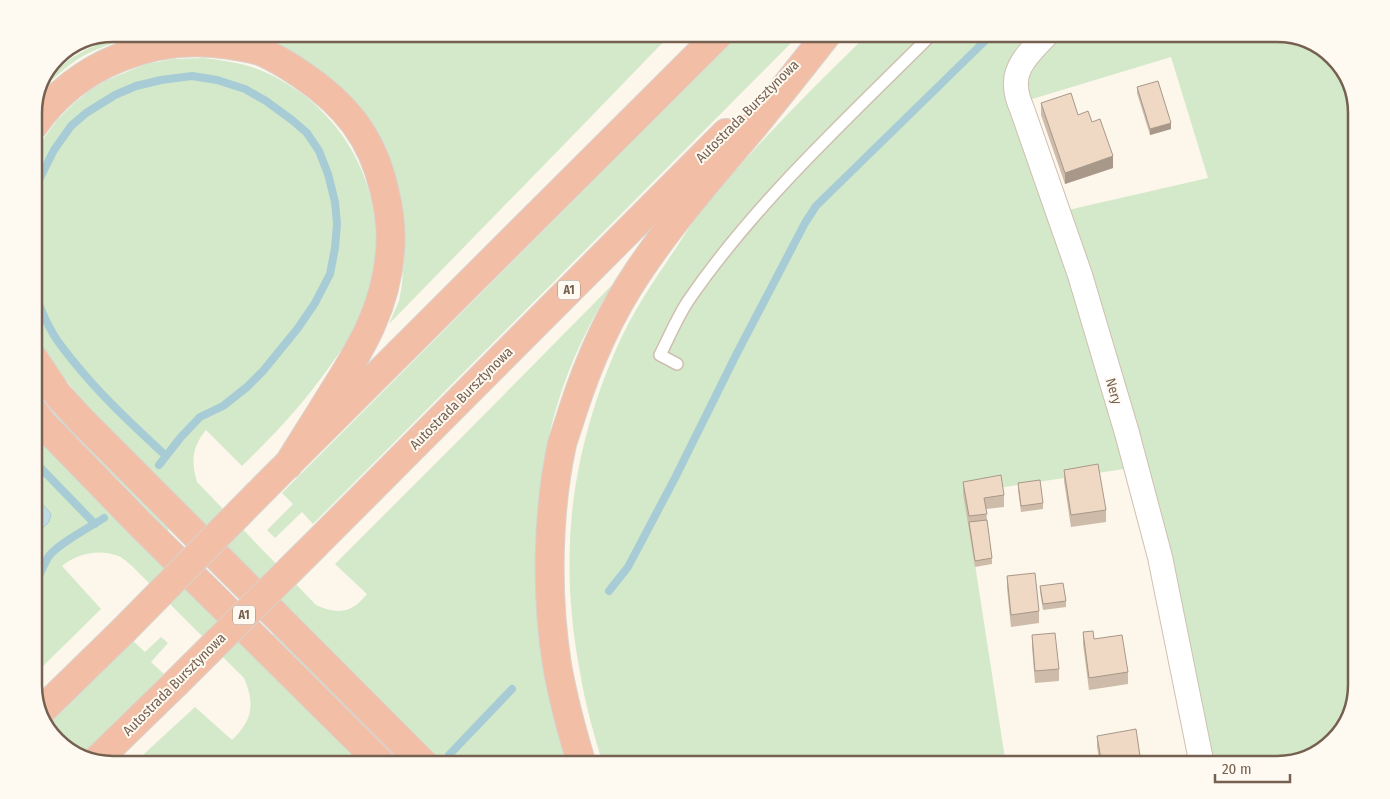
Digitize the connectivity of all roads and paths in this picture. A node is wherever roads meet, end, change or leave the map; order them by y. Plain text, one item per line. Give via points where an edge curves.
1 (183, 42) edge
2 (183, 42) edge
3 (206, 42) edge
4 (206, 42) edge
5 (711, 42) edge
6 (818, 42) edge
7 (820, 42) edge
8 (924, 42) edge
9 (1039, 42) edge
10 (43, 114) edge
11 (677, 364) dead end
12 (43, 372) edge
13 (43, 424) edge
14 (288, 465) junction
15 (46, 706) edge
16 (102, 755) edge
17 (374, 756) edge
18 (416, 756) edge
19 (579, 756) edge
20 (1200, 756) edge

1 - 10 highway via 151,48 100,66 78,79
2 - 3 highway
4 - 14 highway via 259,51 292,68 339,104 368,142 387,200 391,234 382,300 365,341
5 - 14 highway
6 - 16 highway, Autostrada Bursztynowa / A1, bridge
7 - 19 highway via 659,241 616,308 584,375 563,444 550,535 552,624 557,665
8 - 11 lane via 792,175 735,238 687,302 660,355
9 - 20 street, Nery via 1016,75 1016,87 1080,275 1126,433 1160,558
12 - 18 highway via 80,420
13 - 17 highway
14 - 15 highway, bridge

